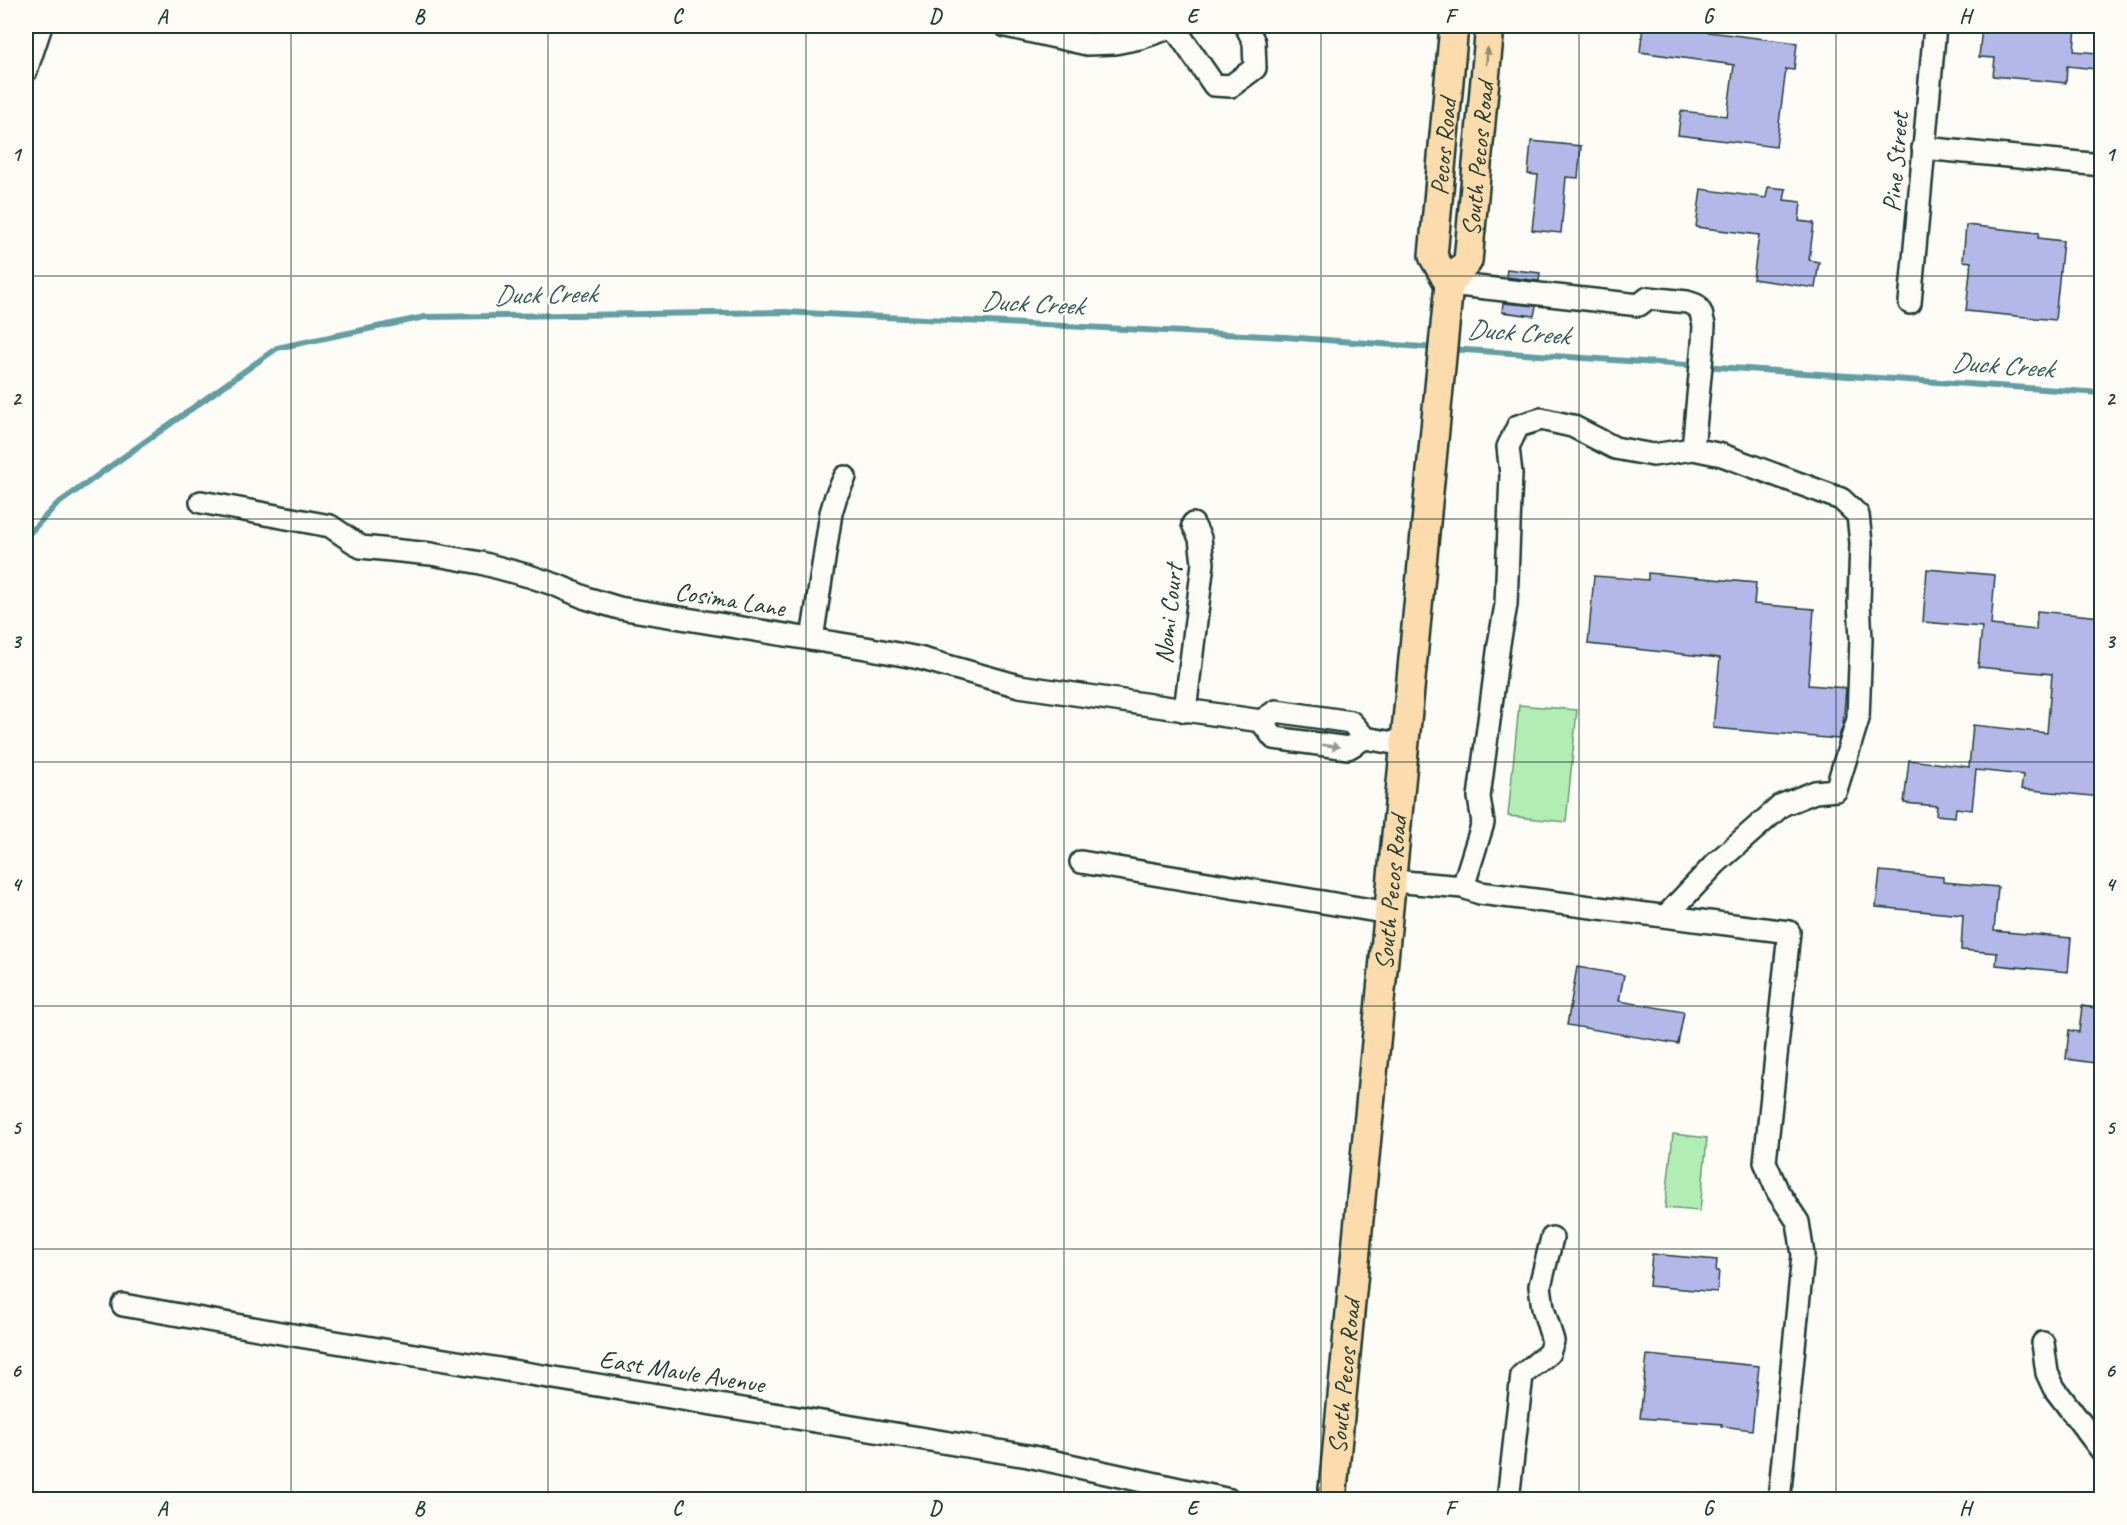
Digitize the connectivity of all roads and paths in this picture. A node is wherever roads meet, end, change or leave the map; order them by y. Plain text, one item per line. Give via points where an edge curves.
1 (41, 26) edge
2 (1006, 26) edge
3 (1174, 26) edge
4 (1246, 26) edge
5 (1454, 26) edge
6 (1490, 26) edge
7 (1935, 26) edge
8 (26, 71) edge
9 (1923, 148) junction
10 (2102, 165) edge
11 (1444, 275) junction
12 (1910, 303) dead end
13 (1693, 449) junction
14 (845, 477) dead end
15 (201, 502) dead end
16 (1192, 524) dead end
17 (812, 639) junction
18 (1185, 711) junction
19 (1306, 715) junction
20 (1261, 721) junction
21 (1365, 738) junction
22 (1303, 742) junction
23 (1405, 745) junction
24 (1081, 862) dead end
25 (1392, 881) junction
26 (1462, 887) junction
27 (1389, 913) junction
28 (1666, 916) junction
29 (1552, 1238) dead end
30 (123, 1305) dead end
31 (2043, 1343) dead end
32 (2102, 1451) edge
33 (1230, 1500) edge
34 (1332, 1500) edge
35 (1508, 1500) edge
36 (1779, 1500) edge

1 - 8 street
2 - 3 street via 1087,44 1140,38
3 - 4 street via 1214,85 1231,86 1255,68 1254,42
5 - 11 main road, Pecos Road via 1433,256
11 -> 6 main road, South Pecos Road via 1468,261
7 - 9 street, Pine Street
9 - 10 street
9 - 12 street, Pine Street
11 - 13 street via 1639,305 1648,298 1696,305 1703,334
11 - 23 main road, South Pecos Road via 1446,312
13 - 26 street via 1653,454 1615,448 1572,426 1541,419 1518,426 1508,447 1511,474 1506,605 1479,797 1483,823
13 - 28 street via 1722,455 1841,499 1858,515 1858,719 1836,790 1815,792 1782,805 1716,863
14 - 17 street via 831,513
15 - 17 street, Cosima Lane via 330,526 361,547 481,563 619,608
16 - 18 street, Nomi Court via 1200,538 1203,563
17 - 18 street, Cosima Lane via 919,658 1019,686
18 - 20 street, Cosima Lane
19 - 20 street, Cosima Lane via 1276,711
19 - 21 street, Cosima Lane via 1352,722
19 - 22 street
20 - 22 street, Cosima Lane via 1274,738
22 -> 21 street, Cosima Lane via 1348,748
21 - 23 street, Cosima Lane
23 - 25 main road, South Pecos Road
24 - 27 street
25 - 26 street
25 - 27 main road, South Pecos Road
26 - 28 street via 1480,893
27 - 34 main road, South Pecos Road
28 - 36 street via 1789,932 1765,1162 1778,1192 1798,1222 1803,1255
29 - 35 street via 1540,1286 1553,1341 1549,1353 1522,1375
30 - 33 street, East Maule Avenue via 1028,1456
31 - 32 street via 2047,1373 2054,1388

